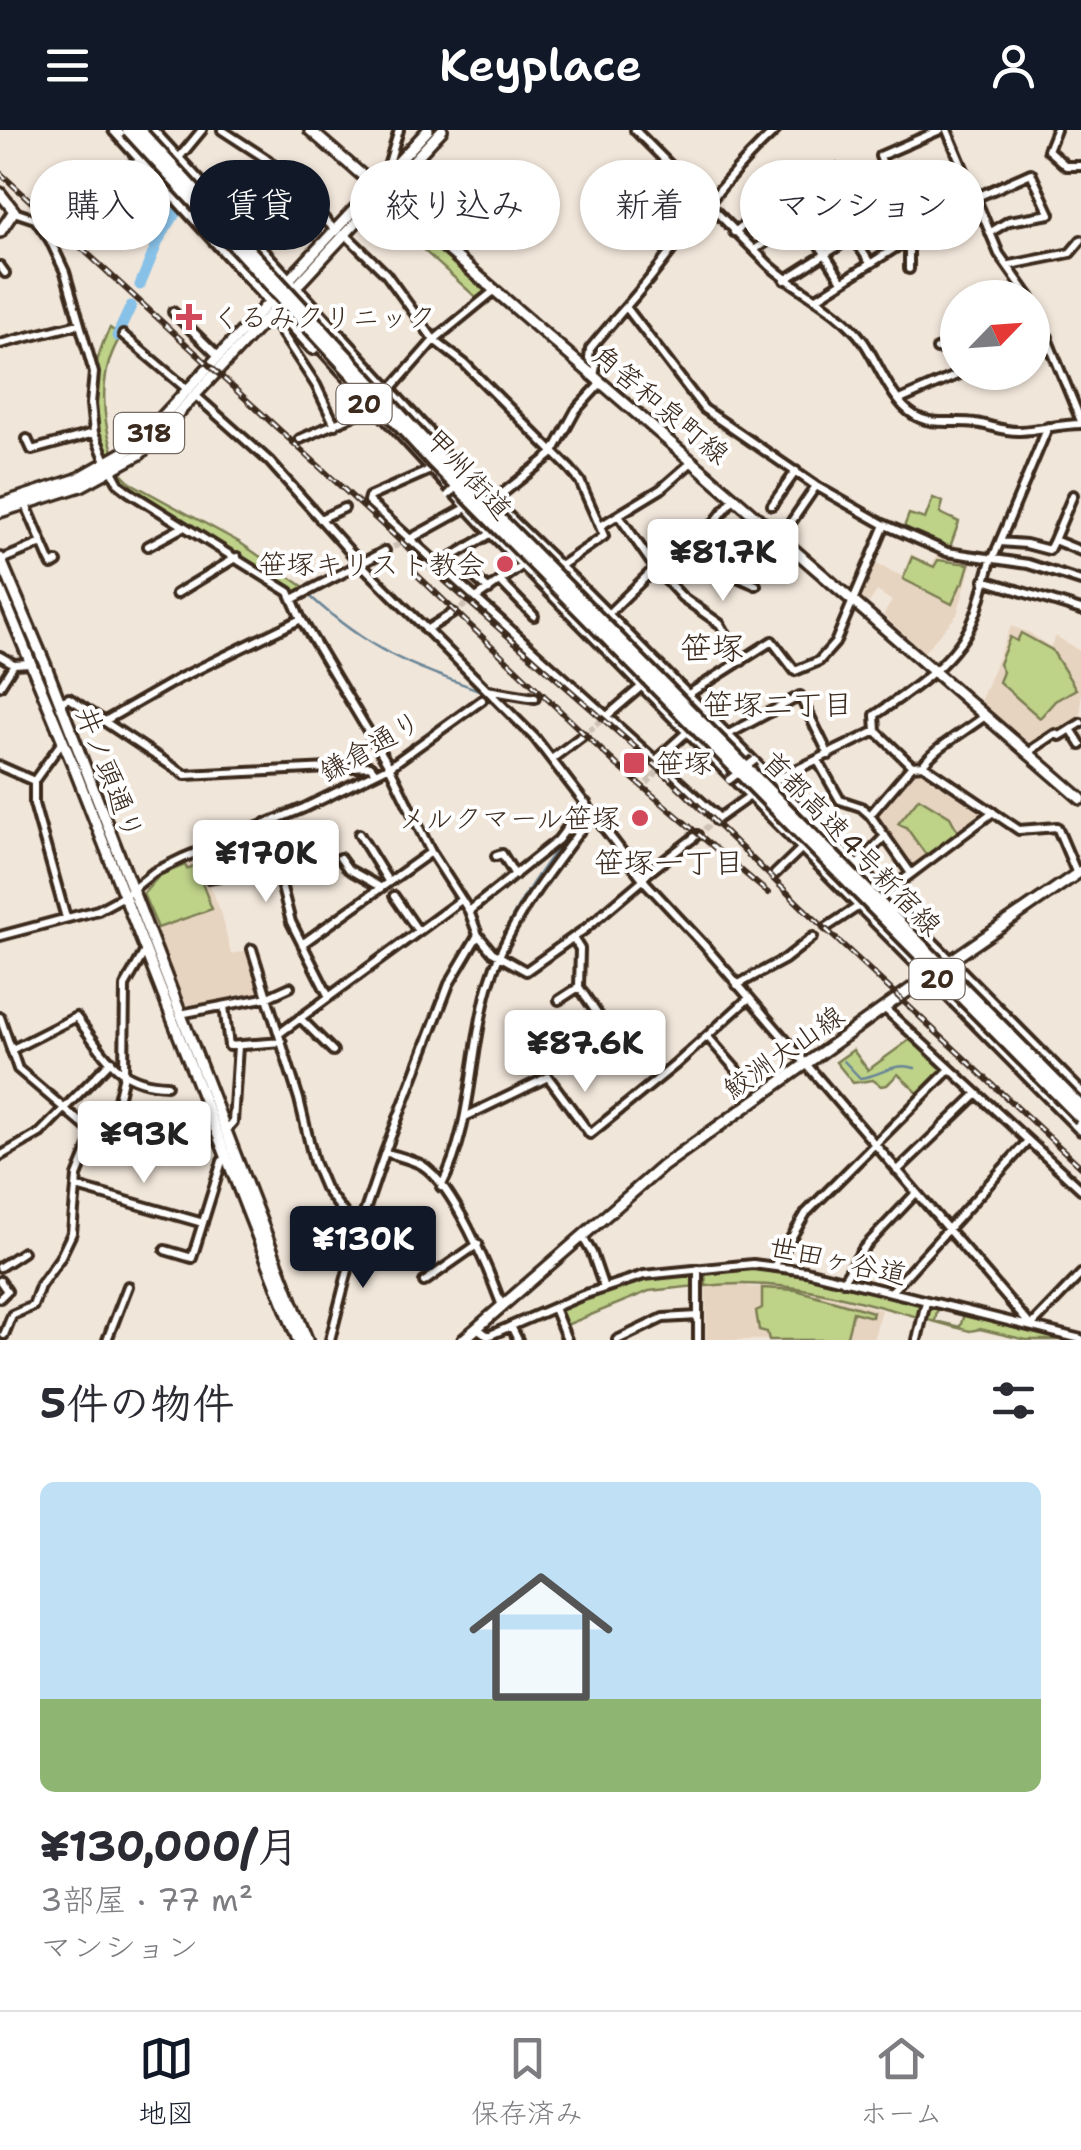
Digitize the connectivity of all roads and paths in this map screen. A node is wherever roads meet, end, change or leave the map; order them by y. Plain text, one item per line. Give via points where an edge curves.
1 (122, 130) edge
2 (140, 130) edge
3 (150, 130) edge
4 (202, 130) edge
5 (222, 130) edge
6 (310, 130) edge
7 (399, 130) edge
8 (428, 130) edge
9 (442, 130) edge
10 (635, 130) edge
11 (944, 130) edge
12 (1056, 130) edge
13 (774, 131) edge
14 (178, 159) junction
15 (142, 160) edge
16 (390, 160) edge
17 (399, 160) edge
18 (415, 160) edge
19 (664, 160) edge
20 (882, 160) edge
21 (959, 160) edge
22 (1081, 166) edge
23 (350, 168) edge
24 (720, 186) edge
25 (170, 191) edge
26 (984, 191) edge
27 (0, 193) edge
28 (14, 212) junction
29 (984, 214) edge
30 (30, 218) edge
31 (720, 218) edge
32 (350, 221) edge
33 (740, 228) edge
34 (0, 232) edge
35 (340, 232) junction
36 (734, 232) junction
37 (992, 232) junction
38 (740, 237) edge
39 (1081, 240) edge
40 (53, 250) edge
41 (448, 250) edge
42 (670, 250) edge
43 (754, 250) edge
44 (822, 250) edge
45 (829, 250) edge
46 (861, 250) edge
47 (890, 250) edge
48 (910, 250) edge
49 (824, 253) junction
50 (870, 263) junction
51 (1008, 265) junction
52 (909, 269) dead end
53 (786, 280) junction
54 (1018, 280) edge
55 (842, 281) junction
56 (290, 286) junction
57 (496, 289) junction
58 (817, 298) junction
59 (274, 305) junction
60 (626, 307) junction
61 (173, 312) dead end
62 (79, 324) junction
63 (123, 335) dead end
64 (434, 340) junction
65 (1050, 341) edge
66 (0, 344) edge
67 (940, 348) edge
68 (937, 349) dead end
69 (218, 356) junction
70 (598, 380) junction
71 (940, 382) edge
72 (388, 391) junction
73 (192, 393) junction
74 (900, 400) junction
75 (368, 409) junction
76 (1081, 422) edge
77 (335, 425) junction
78 (1048, 427) junction
79 (94, 433) junction
80 (27, 439) dead end
81 (300, 439) dead end
82 (554, 450) junction
83 (693, 461) junction
84 (110, 467) junction
85 (428, 471) junction
86 (469, 472) junction
87 (796, 472) junction
88 (816, 486) junction
89 (452, 495) junction
90 (1073, 495) dead end
91 (735, 497) junction
92 (493, 502) junction
93 (0, 504) edge
94 (26, 504) junction
95 (772, 504) dead end
96 (468, 507) junction
97 (344, 508) dead end
98 (0, 512) edge
99 (619, 516) junction
100 (320, 519) junction
101 (790, 524) dead end
102 (602, 525) junction
103 (885, 525) junction
104 (184, 526) junction
105 (493, 533) junction
106 (783, 539) junction
107 (408, 540) junction
108 (1054, 540) junction
109 (1000, 542) junction
110 (42, 543) junction
111 (148, 546) dead end
112 (696, 548) junction
113 (1081, 550) edge
114 (385, 551) tunnel mouth
115 (237, 557) junction
116 (777, 558) dead end
117 (992, 558) junction
118 (1, 559) edge
119 (57, 562) dead end
120 (362, 564) junction
121 (524, 564) junction
122 (438, 566) junction
123 (560, 567) junction
124 (655, 568) junction
125 (470, 573) dead end
126 (8, 575) junction
127 (665, 578) junction
128 (984, 580) junction
129 (1081, 581) edge
130 (500, 582) junction
131 (756, 584) dead end
132 (0, 589) edge
133 (489, 590) junction
134 (176, 594) dead end
135 (296, 597) junction
136 (474, 600) junction
137 (853, 600) junction
138 (5, 602) junction
139 (1081, 610) edge
140 (453, 613) tunnel mouth
141 (607, 615) junction
142 (534, 616) dead end
143 (301, 619) junction
144 (426, 630) junction
145 (0, 656) edge
146 (742, 661) junction
147 (30, 663) junction
148 (14, 664) junction
149 (934, 671) junction
150 (643, 685) junction
151 (0, 686) edge
152 (486, 690) junction
153 (510, 692) junction
154 (686, 696) junction
155 (534, 698) dead end
156 (482, 700) dead end
157 (498, 701) junction
158 (58, 702) junction
159 (608, 716) junction
160 (986, 716) junction
161 (105, 722) junction
162 (1081, 723) edge
163 (1071, 730) junction
164 (876, 731) junction
165 (688, 732) junction
166 (582, 736) tunnel mouth
167 (726, 736) junction
168 (63, 741) junction
169 (1081, 746) edge
170 (830, 755) junction
171 (1030, 755) junction
172 (553, 758) junction
173 (657, 759) junction
174 (754, 760) dead end
175 (818, 761) junction
176 (923, 765) junction
177 (0, 766) edge
178 (389, 766) junction
179 (912, 766) junction
180 (376, 772) junction
181 (729, 780) dead end
182 (34, 781) junction
183 (770, 783) junction
184 (751, 795) junction
185 (1081, 799) edge
186 (589, 808) junction
187 (994, 813) junction
188 (870, 815) junction
189 (265, 824) junction
190 (359, 834) dead end
191 (696, 835) tunnel mouth
192 (885, 836) junction
193 (800, 844) junction
194 (199, 850) junction
195 (431, 852) junction
196 (274, 853) junction
197 (496, 856) dead end
198 (340, 858) dead end
199 (855, 867) junction
200 (910, 872) junction
201 (1079, 872) edge
202 (775, 874) dead end
203 (515, 875) junction
204 (643, 878) junction
205 (388, 881) junction
206 (380, 887) junction
207 (127, 893) junction
208 (394, 896) dead end
209 (884, 896) junction
210 (461, 900) junction
211 (859, 906) junction
212 (469, 911) junction
213 (66, 918) junction
214 (827, 928) dead end
215 (418, 931) junction
216 (478, 935) junction
217 (0, 936) edge
218 (573, 937) junction
219 (811, 939) dead end
220 (302, 944) junction
221 (252, 949) dead end
222 (145, 951) junction
223 (496, 954) junction
224 (950, 962) junction
225 (928, 976) junction
226 (737, 984) junction
227 (290, 987) dead end
228 (579, 987) junction
229 (268, 998) junction
230 (748, 999) junction
231 (559, 1000) dead end
232 (329, 1001) junction
233 (224, 1005) junction
234 (884, 1008) junction
235 (179, 1014) junction
236 (0, 1018) edge
237 (300, 1018) junction
238 (600, 1018) dead end
239 (707, 1036) junction
240 (281, 1037) junction
241 (238, 1046) junction
242 (11, 1050) junction
243 (333, 1051) dead end
244 (111, 1061) junction
245 (804, 1065) junction
246 (949, 1070) junction
247 (740, 1074) dead end
248 (124, 1075) junction
249 (167, 1085) dead end
250 (976, 1095) junction
251 (1081, 1100) edge
252 (63, 1108) junction
253 (464, 1118) junction
254 (1080, 1123) edge
255 (225, 1130) junction
256 (94, 1134) junction
257 (1027, 1142) junction
258 (875, 1146) junction
259 (385, 1152) junction
260 (0, 1156) edge
261 (227, 1159) junction
262 (896, 1171) junction
263 (441, 1187) junction
264 (77, 1189) junction
265 (1081, 1189) edge
266 (916, 1192) junction
267 (203, 1223) junction
268 (946, 1228) junction
269 (358, 1231) junction
270 (582, 1236) junction
271 (478, 1244) junction
272 (165, 1250) dead end
273 (22, 1252) dead end
274 (775, 1266) junction
275 (0, 1267) edge
276 (698, 1269) junction
277 (1081, 1274) edge
278 (0, 1281) edge
279 (843, 1281) junction
280 (424, 1282) dead end
281 (128, 1286) dead end
282 (604, 1288) junction
283 (890, 1293) junction
284 (0, 1298) edge
285 (926, 1302) junction
286 (502, 1306) junction
287 (554, 1308) junction
288 (698, 1316) junction
289 (511, 1326) junction
290 (1031, 1326) junction
291 (477, 1328) junction
292 (2, 1333) edge
293 (632, 1337) edge
294 (331, 1339) edge
295 (465, 1339) edge
296 (1081, 1339) edge
297 (14, 1340) edge
298 (106, 1340) edge
299 (298, 1340) edge
300 (307, 1340) edge
301 (518, 1340) edge
302 (567, 1340) edge
303 (617, 1340) edge
304 (698, 1340) edge
305 (917, 1340) edge

1 - 15 highway, 20
1 - 89 highway, 甲州街道 / 20
1 - 254 highway, 首都高速4号新宿線, bridge via 434,463
2 - 86 highway, 甲州街道 / 20 via 368,378
2 - 251 highway, 首都高速4号新宿線, bridge via 428,446
3 - 14 highway
4 - 14 street
5 - 35 street via 268,160
6 - 23 main road, 角筈和泉町線
7 - 16 street
8 - 17 main road
9 - 18 main road
10 - 19 street
11 - 20 street
11 - 21 street
12 - 22 street via 1048,150 1066,166
13 - 24 street
14 - 56 highway
25 - 59 highway, 20
26 - 37 street via 1031,173 1050,214 1008,221
27 - 28 main road
28 - 30 street
28 - 34 main road
29 - 37 street
31 - 36 street
32 - 35 main road
33 - 36 street
35 - 56 main road
35 - 64 street via 386,274
36 - 38 street
37 - 51 street
39 - 51 street via 1070,253
40 - 62 street
41 - 57 main road, 角筈和泉町線
42 - 60 street
43 - 53 street
44 - 49 street
45 - 49 street
46 - 50 street
47 - 50 street
48 - 52 street
49 - 53 street
49 - 55 street
50 - 55 street
51 - 54 street
53 - 58 street
55 - 58 street
56 - 72 highway
57 - 64 street
57 - 70 main road, 角筈和泉町線
58 - 74 street via 861,338
59 - 69 main road, 318
59 - 73 main road, 318
59 - 75 highway, 20
59 - 77 street
60 - 70 street via 590,349
60 - 87 street via 704,410
61 - 69 street
62 - 66 street
62 - 79 street via 94,374
63 - 73 street
64 - 72 street
64 - 82 street
65 - 76 street
67 - 68 street
69 - 73 main road, 318
70 - 82 street
70 - 83 main road, 角筈和泉町線
71 - 74 street
72 - 86 highway
73 - 84 main road, 318 via 140,454
73 - 100 street via 266,458
74 - 78 street via 924,420 1012,431
75 - 77 street
75 - 85 highway, 20
76 - 78 street
77 - 81 street
78 - 109 street
79 - 80 street via 32,450
79 - 84 street
82 - 92 street
82 - 102 street
83 - 91 main road, 角筈和泉町線
83 - 99 street
84 - 93 main road, 318
84 - 94 main road, 318 via 82,486
84 - 104 street via 122,487
85 - 89 highway, 20
85 - 107 street via 369,497
86 - 89 street, bridge
86 - 92 highway, 甲州街道 / 20
87 - 88 street
87 - 95 street
88 - 101 street
88 - 103 street
89 - 96 highway, 甲州街道 / 20
90 - 108 street
91 - 106 main road, 角筈和泉町線
91 - 112 street
92 - 123 highway, 甲州街道 / 20
94 - 98 main road, 318
94 - 110 street
96 - 105 highway, 甲州街道 / 20
96 - 107 street
97 - 100 street
99 - 102 street
99 - 124 street
100 - 120 street
102 - 123 street via 604,536
103 - 117 street via 947,552
103 - 137 street
104 - 111 street
104 - 115 street
105 - 121 highway, 甲州街道 / 20
105 - 122 street
106 - 116 street
106 - 137 main road, 角筈和泉町線
107 - 122 street
108 - 109 street via 1048,550
108 - 113 street
109 - 117 street
110 - 118 street
110 - 119 street via 52,565
112 - 127 street
112 - 131 street
114 - 120 street
115 - 134 street
115 - 135 street
117 - 128 street
117 - 129 street
118 - 126 main road, 井ノ頭通り
120 - 135 street
120 - 144 street
121 - 130 street
121 - 150 highway, 甲州街道 / 20
122 - 136 street
123 - 141 highway, 甲州街道 / 20
124 - 127 street
124 - 141 street
125 - 133 street
126 - 138 main road via 1,577
126 - 158 main road, 井ノ頭通り
127 - 146 street via 720,624
128 - 139 street
128 - 149 street via 975,618
130 - 133 street
130 - 142 street
132 - 138 main road, 井ノ頭通り
133 - 136 street
135 - 143 street
136 - 159 street
137 - 146 street via 835,643 810,666 795,671 772,642
137 - 149 main road, 角筈和泉町線
138 - 147 main road, 井ノ頭通り
140 - 144 street
141 - 154 highway, 甲州街道 / 20
143 - 161 street
143 - 178 street
144 - 152 street
145 - 148 street
146 - 154 street
147 - 148 street
147 - 168 main road, 井ノ頭通り
148 - 151 street
149 - 160 main road, 角筈和泉町線
149 - 164 street via 876,714
150 - 159 street
150 - 165 highway, 甲州街道 / 20
152 - 153 street
152 - 157 street
153 - 155 street
153 - 157 street
154 - 167 highway, 甲州街道 / 20
156 - 178 street, 鎌倉通り
157 - 172 street
158 - 161 street via 69,698
158 - 207 main road, 井ノ頭通り
159 - 173 street
160 - 171 main road, 角筈和泉町線
160 - 176 street
161 - 180 street via 185,775 370,766
162 - 163 street
163 - 169 street
163 - 171 street
164 - 170 street
164 - 179 street
165 - 173 street
165 - 184 highway, 甲州街道 / 20
166 - 172 street
167 - 170 street via 800,696
167 - 183 highway, 甲州街道 / 20
168 - 182 street
168 - 207 main road, 井ノ頭通り
170 - 175 street
171 - 185 main road, 角筈和泉町線
172 - 186 street
173 - 184 street via 716,817
174 - 181 street, bridge
175 - 183 street
175 - 188 street via 840,800
176 - 179 street
176 - 187 street
177 - 182 street
178 - 180 street, 鎌倉通り
178 - 195 street
179 - 188 street
180 - 189 street, 鎌倉通り
182 - 213 street via 34,813
183 - 184 street
183 - 199 highway, 20
183 - 251 highway, 甲州街道 / 20, bridge
184 - 193 highway, 甲州街道 / 20
186 - 203 street
186 - 204 street
186 - 223 street
187 - 200 street
187 - 201 street via 1020,830 1057,827
188 - 192 street
189 - 194 street, 鎌倉通り
189 - 196 street
190 - 205 street
191 - 204 street
192 - 199 street
192 - 200 street
193 - 202 street
193 - 211 highway, 20
193 - 254 highway, 甲州街道 / 20, bridge
194 - 196 street via 208,878
194 - 207 street, 鎌倉通り
195 - 205 street
195 - 210 street
196 - 220 street via 284,903
197 - 203 street via 502,854
198 - 206 street
199 - 209 highway, 20
200 - 209 street
201 - 224 main road, 鮫洲大山線
203 - 212 street
204 - 218 street
204 - 226 street
205 - 206 street
206 - 220 street
207 - 213 street, 鎌倉通り
207 - 222 main road, 井ノ頭通り
207 - 235 main road, 井ノ頭通り
208 - 215 street
209 - 224 highway, 20
210 - 212 street
210 - 215 street
211 - 214 street
211 - 225 highway, 20
212 - 216 street
213 - 217 street, 鎌倉通り
215 - 232 street
216 - 223 street
216 - 259 street via 449,984
218 - 223 street via 526,971
218 - 228 street via 580,949
219 - 226 street
220 - 232 street
221 - 229 street
222 - 248 street via 125,986
222 - 261 main road, 井ノ頭通り
223 - 253 street
224 - 225 main road, 鮫洲大山線
224 - 251 highway, 20
225 - 234 main road, 鮫洲大山線
225 - 254 highway, 20
226 - 230 street
227 - 229 street
228 - 231 street
228 - 238 street
229 - 233 street
229 - 240 street
230 - 239 street
230 - 245 street
232 - 237 street
233 - 235 street
233 - 241 street via 229,1046
234 - 245 main road, 鮫洲大山線
234 - 246 street
235 - 255 main road, 井ノ頭通り
236 - 242 street
237 - 240 street
237 - 243 street
239 - 247 street
239 - 253 street via 590,1134 548,1077
240 - 241 street
240 - 269 street via 324,1188
241 - 255 street via 233,1122
242 - 244 street via 76,1017
242 - 252 street via 18,1069
244 - 248 street
244 - 252 street
245 - 258 street
245 - 270 main road, 鮫洲大山線 via 684,1150
246 - 250 street
246 - 258 street
248 - 249 street
248 - 256 street via 116,1106
250 - 257 street
250 - 262 street
252 - 256 street
252 - 260 street via 40,1134
253 - 263 street
255 - 300 main road, 井ノ頭通り
256 - 264 street
257 - 265 street
257 - 268 street
258 - 262 street
258 - 274 street via 806,1213
259 - 263 street via 424,1166
259 - 269 street
261 - 267 street
261 - 299 main road, 井ノ頭通り
262 - 266 street
263 - 271 street
264 - 267 street
264 - 292 street via 72,1233 60,1258 33,1306 12,1315
266 - 268 street
266 - 279 street
267 - 272 street via 192,1258
268 - 283 street
268 - 290 street
269 - 294 street
270 - 282 street
270 - 286 main road, 鮫洲大山線
271 - 280 street
271 - 286 street
273 - 275 street
274 - 276 street, 世田ヶ谷道
274 - 279 street, 世田ヶ谷道
276 - 282 street, 世田ヶ谷道
276 - 288 street
277 - 290 street
278 - 284 street via 7,1291
279 - 283 street, 世田ヶ谷道
281 - 298 street
282 - 287 street, 世田ヶ谷道
283 - 285 street, 世田ヶ谷道
285 - 290 street, 世田ヶ谷道
285 - 305 street
286 - 291 main road, 鮫洲大山線
287 - 289 street, 世田ヶ谷道
287 - 302 street
288 - 293 street via 662,1318
288 - 304 street
289 - 291 street, 世田ヶ谷道 via 487,1336
289 - 301 street
290 - 296 street, 世田ヶ谷道
291 - 295 main road, 鮫洲大山線
292 - 297 street
293 - 303 street

